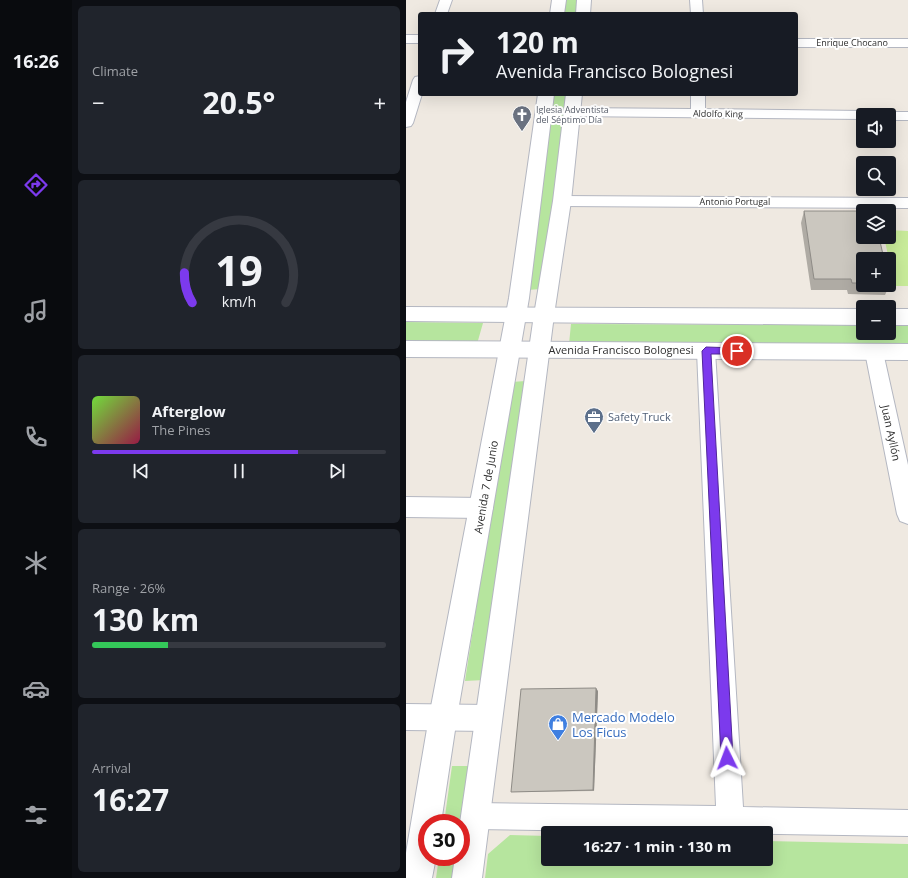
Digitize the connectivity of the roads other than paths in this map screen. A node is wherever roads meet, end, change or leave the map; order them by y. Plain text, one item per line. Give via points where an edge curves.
1 (446, 0) edge
2 (559, 0) edge
3 (584, 0) edge
4 (696, 0) edge
5 (442, 12) edge
6 (557, 12) edge
7 (583, 12) edge
8 (697, 12) edge
9 (406, 39) edge
10 (418, 39) edge
11 (798, 43) edge
12 (908, 43) edge
13 (418, 85) edge
14 (546, 96) edge
15 (574, 96) edge
16 (698, 96) edge
17 (572, 112) junction
18 (698, 114) junction
19 (407, 115) edge
20 (856, 115) edge
21 (896, 116) edge
22 (908, 116) edge
23 (562, 201) junction
24 (908, 203) edge
25 (406, 314) edge
26 (516, 315) junction
27 (544, 315) junction
28 (856, 316) edge
29 (896, 317) edge
30 (908, 317) edge
31 (406, 348) edge
32 (509, 349) junction
33 (540, 349) junction
34 (706, 351) junction
35 (874, 352) junction
36 (908, 352) edge
37 (406, 507) edge
38 (482, 508) junction
39 (908, 514) edge
40 (406, 717) edge
41 (443, 717) junction
42 (489, 718) junction
43 (475, 816) junction
44 (730, 820) junction
45 (908, 823) edge
46 (418, 878) edge
47 (467, 878) edge

1 - 5 street
2 - 6 street
3 - 7 street
4 - 8 street
9 - 10 street
11 - 12 street, Enrique Chocano
13 - 19 street
14 - 26 street, Avenida 7 de Junio
15 - 17 street
16 - 18 street
17 - 18 street, Aldolfo King
17 - 23 street
18 - 20 street, Aldolfo King
21 - 22 street
23 - 24 street, Antonio Portugal
23 - 27 street
25 - 26 street
26 - 27 street
26 - 32 street, Avenida 7 de Junio
27 - 28 street
27 - 33 street
29 - 30 street
31 - 32 street, Avenida Francisco Bolognesi
32 - 33 street, Avenida Francisco Bolognesi
32 - 38 street, Avenida 7 de Junio
33 - 34 street, Avenida Francisco Bolognesi
33 - 42 street
34 - 35 street, Avenida Francisco Bolognesi
34 - 44 street
35 - 36 street, Avenida Francisco Bolognesi
35 - 39 street, Juan Ayllón
37 - 38 street
38 - 41 street, Avenida 7 de Junio
40 - 41 street
41 - 42 street
41 - 46 street, Avenida 7 de Junio
42 - 43 street
43 - 44 street
43 - 47 street
44 - 45 street

